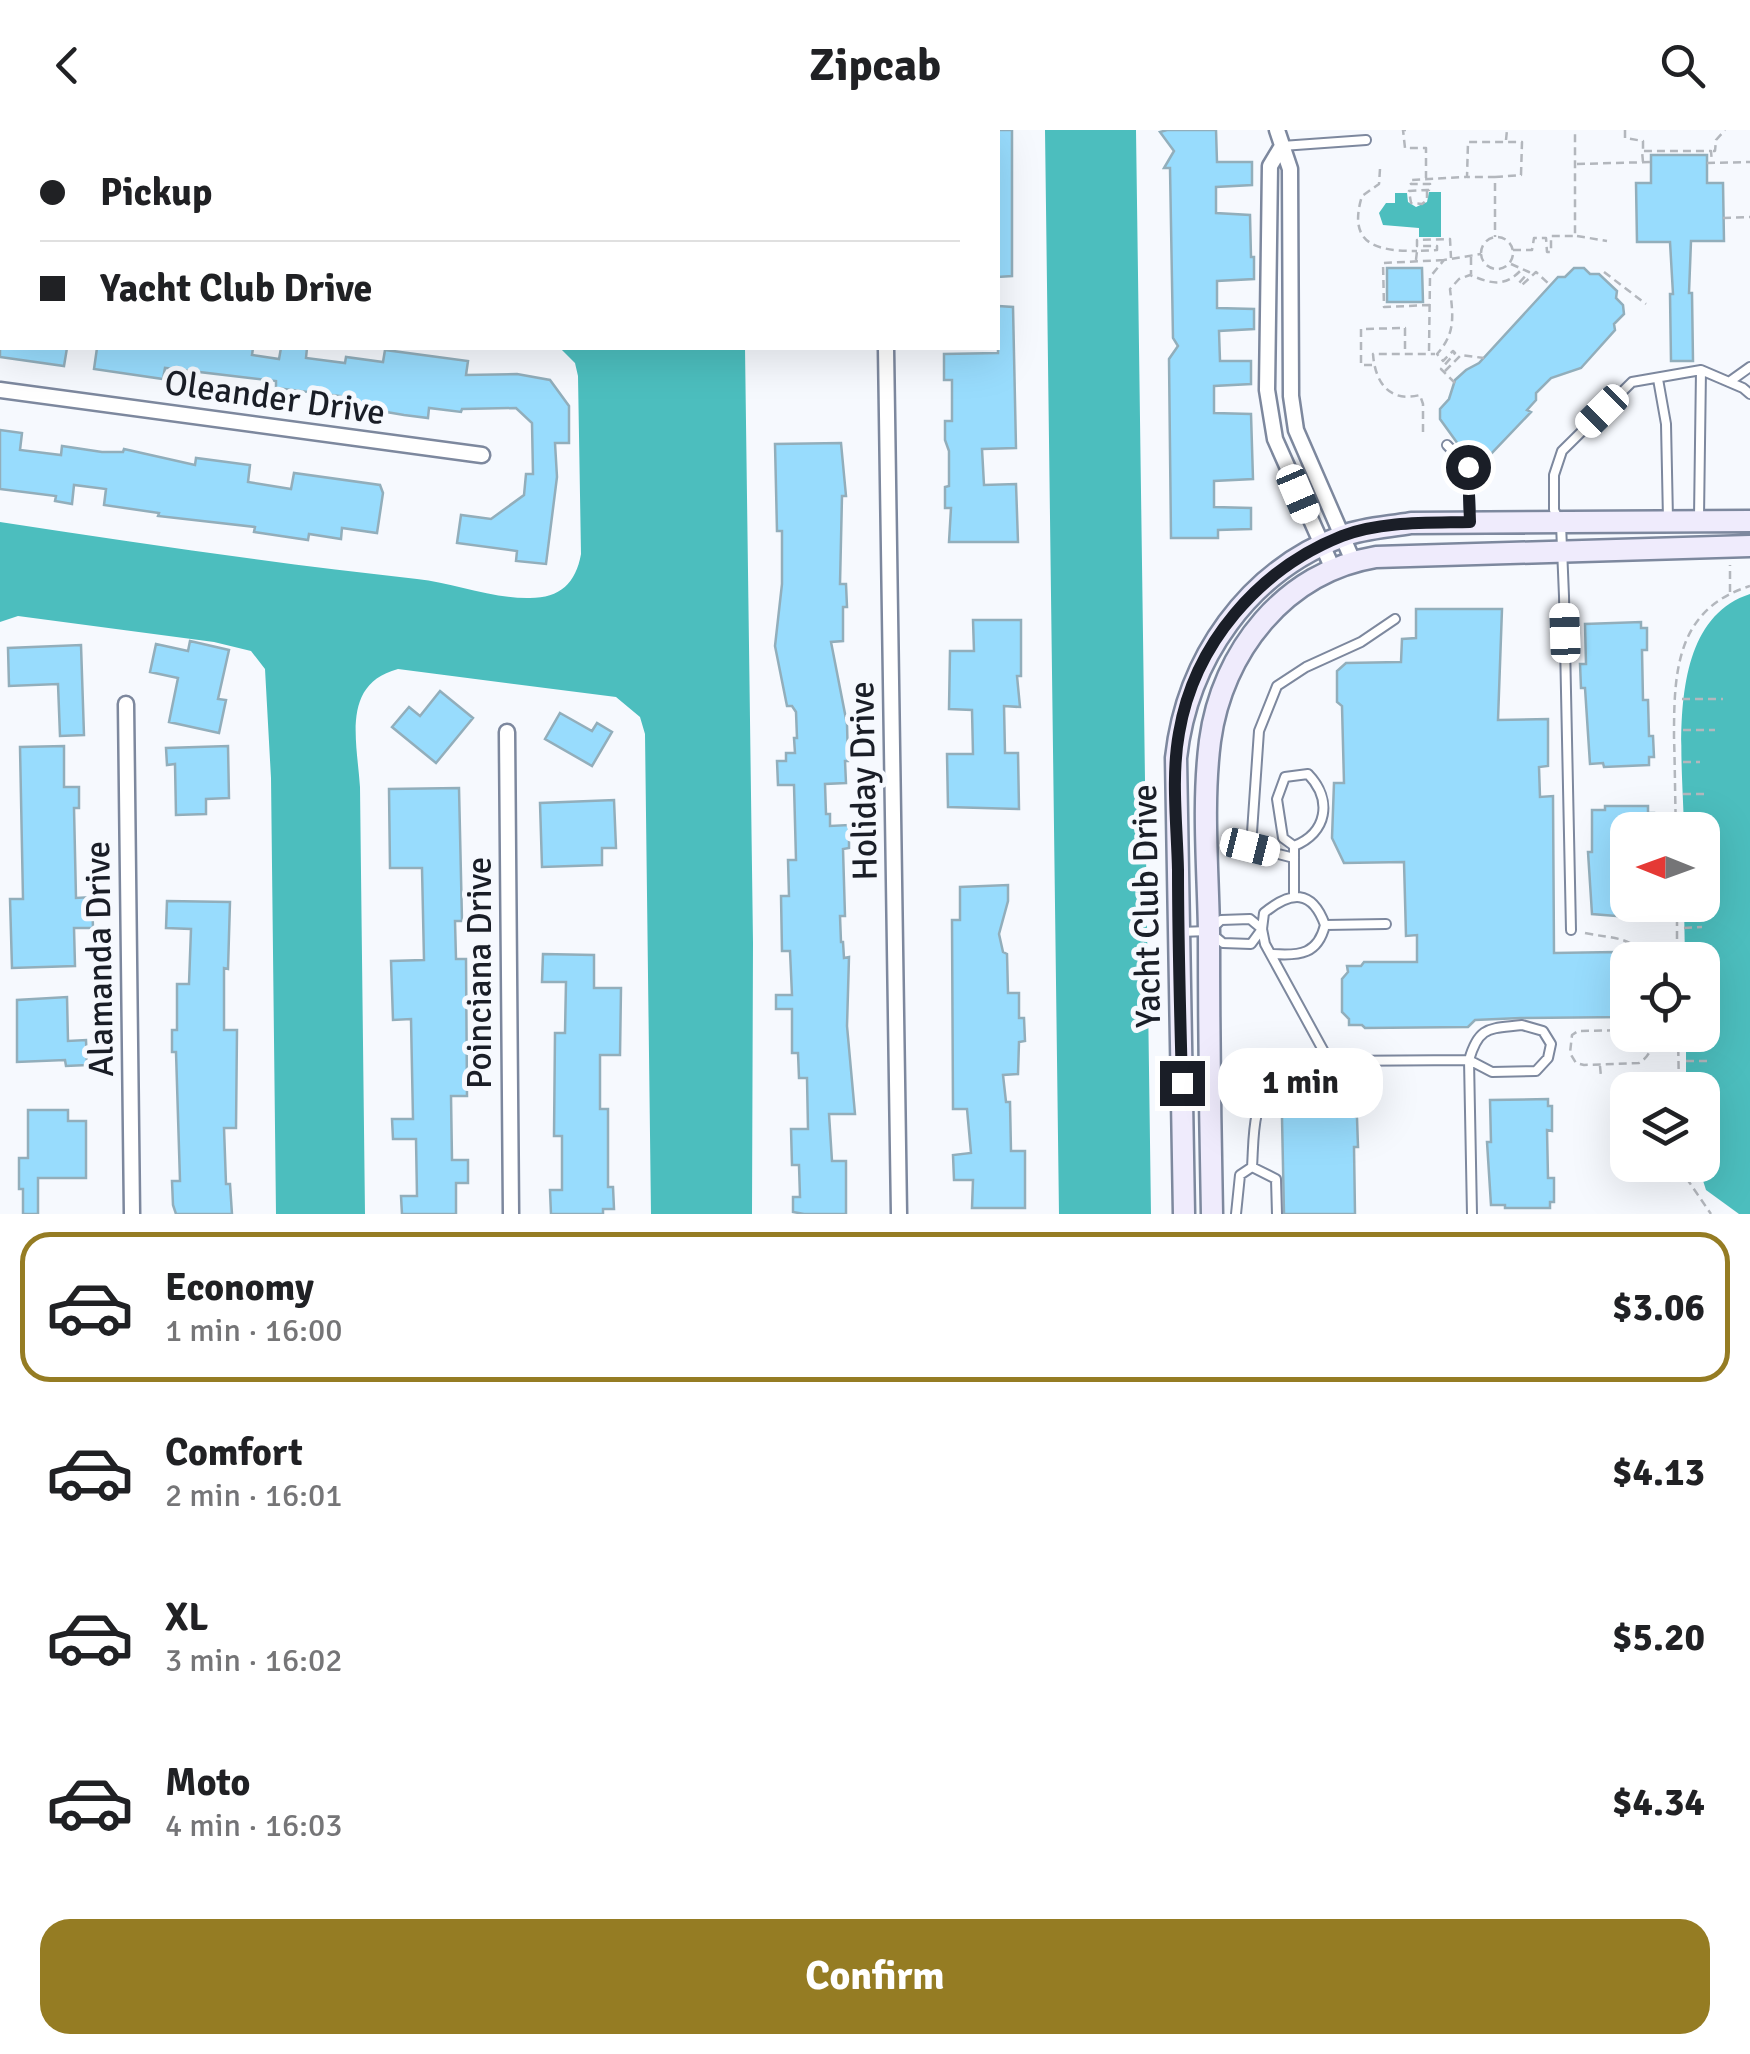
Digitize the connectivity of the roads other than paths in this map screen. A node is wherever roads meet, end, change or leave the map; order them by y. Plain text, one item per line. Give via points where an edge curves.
1 (1276, 130) edge
2 (1366, 140) dead end
3 (1282, 146) junction
4 (886, 350) edge
5 (1750, 367) edge
6 (1701, 370) junction
7 (1658, 379) junction
8 (1730, 382) junction
9 (0, 390) edge
10 (1750, 394) edge
11 (1296, 430) junction
12 (1275, 438) junction
13 (1446, 444) dead end
14 (482, 455) dead end
15 (1750, 521) edge
16 (1470, 522) junction
17 (1668, 522) junction
18 (1700, 522) junction
19 (1560, 524) junction
20 (1344, 535) junction
21 (1322, 546) junction
22 (1750, 546) edge
23 (1562, 553) junction
24 (1353, 560) junction
25 (1332, 568) junction
26 (1395, 620) dead end
27 (126, 704) dead end
28 (508, 732) dead end
29 (1294, 846) junction
30 (1294, 858) junction
31 (1294, 896) junction
32 (1386, 924) dead end
33 (1325, 925) junction
34 (1262, 929) junction
35 (1571, 930) road end
36 (1209, 931) junction
37 (1178, 932) junction
38 (1274, 954) junction
39 (1469, 1060) junction
40 (1329, 1061) junction
41 (1252, 1167) junction
42 (132, 1214) edge
43 (511, 1214) edge
44 (899, 1214) edge
45 (1184, 1214) edge
46 (1212, 1214) edge
47 (1236, 1214) edge
48 (1276, 1214) edge
49 (1472, 1214) edge

1 - 3 street
2 - 3 lane
3 - 11 street via 1290,169 1290,396
3 - 12 street via 1270,166 1267,390
4 - 44 street, Holiday Drive
5 - 8 lane
6 - 7 lane
6 - 8 lane
6 - 18 lane
7 - 17 lane
7 - 19 lane via 1632,382 1562,451 1554,475
8 - 10 lane
9 - 14 street, Oleander Drive
11 - 12 street
11 - 20 street
12 - 21 street
13 - 16 lane via 1468,467
15 - 18 street, Yacht Club Drive
16 - 19 street, Yacht Club Drive
16 - 20 street, Yacht Club Drive
17 - 18 street, Yacht Club Drive
17 - 19 street, Yacht Club Drive
19 - 23 lane
20 - 21 street, Yacht Club Drive
20 - 24 street
21 - 25 street
21 - 37 street, Yacht Club Drive via 1275,575 1230,618 1186,703 1176,758
22 - 23 street, Yacht Club Drive
23 - 24 street, Yacht Club Drive
23 - 35 lane
24 - 25 street, Yacht Club Drive
25 - 36 street, Yacht Club Drive via 1256,627 1224,689 1208,778
26 - 30 lane via 1277,686 1258,731 1250,847
27 - 42 street, Alamanda Drive
28 - 43 street, Poinciana Drive
29 - 29 lane via 1313,838 1322,822 1318,784 1308,774 1286,777 1277,799 1284,838
29 - 30 lane
30 - 31 lane
31 - 33 lane via 1314,903
31 - 34 lane via 1264,913
32 - 33 lane
33 - 38 lane via 1310,952
34 - 36 lane via 1250,919 1228,919
34 - 36 lane via 1250,944 1223,943
34 - 38 lane
36 - 37 lane
36 - 46 street, Yacht Club Drive
37 - 45 street, Yacht Club Drive
38 - 40 lane
39 - 39 lane via 1492,1072 1536,1070 1552,1044 1543,1031 1522,1024 1494,1026 1474,1042
39 - 40 lane
39 - 49 lane
40 - 41 lane via 1276,1081 1262,1100
41 - 47 lane via 1240,1175
41 - 48 lane via 1276,1179

